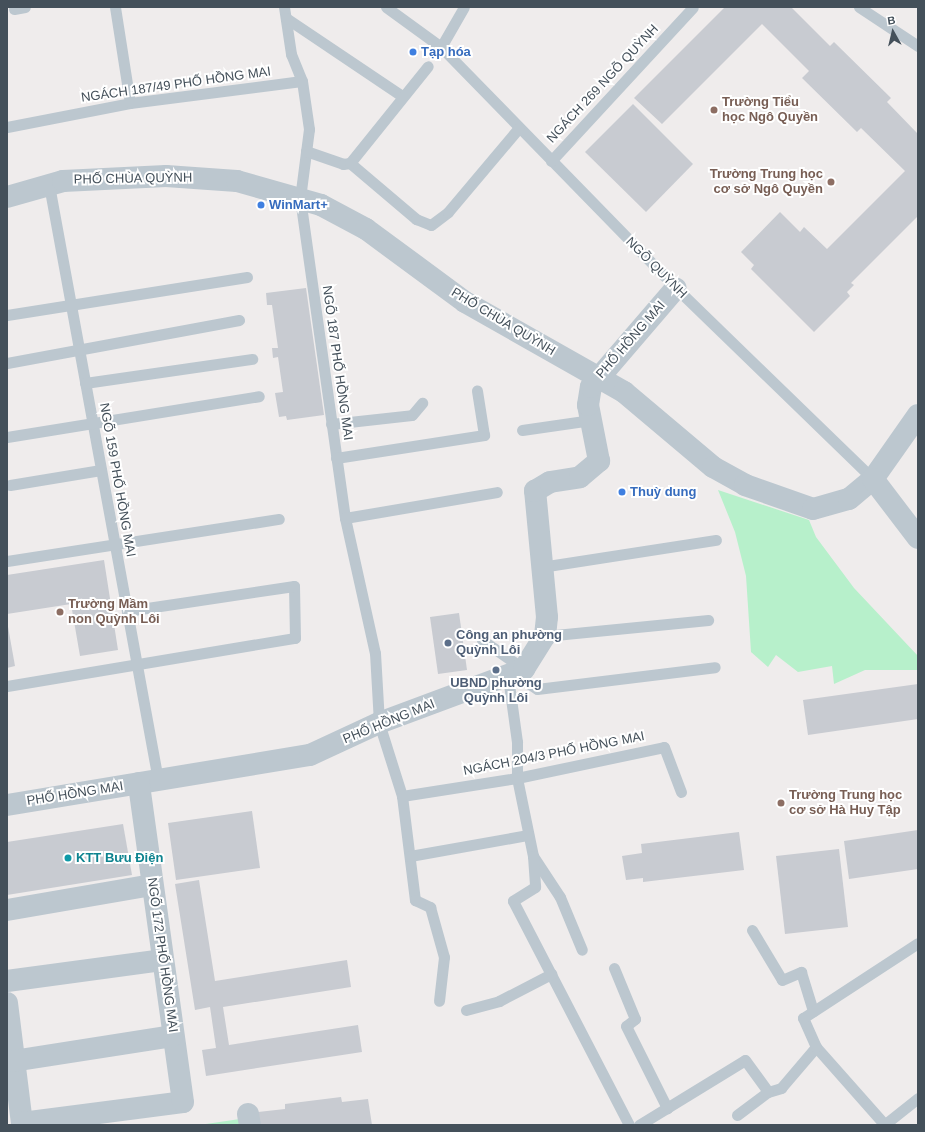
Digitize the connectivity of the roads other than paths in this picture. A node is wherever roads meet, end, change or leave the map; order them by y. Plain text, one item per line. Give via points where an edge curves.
1 (115, 7) edge
2 (386, 7) edge
3 (464, 7) edge
4 (693, 7) edge
5 (860, 7) edge
6 (285, 13) edge
7 (918, 46) edge
8 (441, 47) junction
9 (428, 66) dead end
10 (302, 81) junction
11 (402, 96) junction
12 (130, 103) junction
13 (7, 127) edge
14 (518, 129) junction
15 (306, 151) junction
16 (551, 161) junction
17 (350, 163) junction
18 (49, 185) junction
19 (7, 197) edge
20 (300, 198) junction
21 (247, 277) dead end
22 (676, 288) junction
23 (71, 305) junction
24 (7, 315) edge
25 (239, 320) dead end
26 (80, 352) junction
27 (252, 359) dead end
28 (7, 363) edge
29 (598, 377) junction
30 (85, 383) junction
31 (476, 391) dead end
32 (259, 396) dead end
33 (422, 403) dead end
34 (918, 415) edge
35 (591, 420) junction
36 (93, 423) junction
37 (331, 424) junction
38 (522, 430) dead end
39 (7, 437) edge
40 (336, 458) junction
41 (101, 470) junction
42 (873, 479) junction
43 (10, 485) dead end
44 (496, 492) dead end
45 (345, 518) junction
46 (278, 519) dead end
47 (918, 537) edge
48 (716, 540) dead end
49 (115, 545) junction
50 (7, 561) edge
51 (541, 567) junction
52 (127, 611) junction
53 (708, 620) dead end
54 (545, 636) junction
55 (482, 640) dead end
56 (137, 665) junction
57 (715, 667) dead end
58 (515, 674) junction
59 (7, 686) edge
60 (379, 723) junction
61 (517, 778) junction
62 (149, 782) junction
63 (682, 792) dead end
64 (402, 796) junction
65 (7, 805) edge
66 (528, 835) junction
67 (410, 856) junction
68 (533, 856) junction
69 (152, 885) junction
70 (7, 910) edge
71 (752, 930) dead end
72 (918, 943) edge
73 (582, 950) dead end
74 (162, 960) junction
75 (614, 968) dead end
76 (551, 974) junction
77 (7, 981) edge
78 (439, 1001) dead end
79 (7, 1003) edge
80 (466, 1010) dead end
81 (814, 1011) junction
82 (172, 1036) junction
83 (816, 1047) junction
84 (13, 1061) junction
85 (768, 1092) junction
86 (918, 1098) edge
87 (667, 1108) junction
88 (737, 1115) dead end
89 (629, 1125) edge
90 (639, 1125) edge
91 (884, 1125) edge

1 - 12 lane
2 - 8 lane, NGÕ QUỲNH
3 - 8 lane
4 - 16 lane, NGÁCH 269 NGÕ QUỲNH
5 - 7 lane
6 - 10 lane, NGÕ 187 PHỐ HỒNG MAI via 291,54
6 - 11 lane
8 - 14 lane, NGÕ QUỲNH
9 - 11 lane
10 - 12 lane, NGÁCH 187/49 PHỐ HỒNG MAI
10 - 15 lane, NGÕ 187 PHỐ HỒNG MAI via 309,129
11 - 17 lane
12 - 13 lane, NGÁCH 187/49 PHỐ HỒNG MAI
14 - 16 lane, NGÕ QUỲNH
14 - 17 lane via 448,212 431,225 416,219
15 - 17 lane via 342,164
15 - 20 lane, NGÕ 187 PHỐ HỒNG MAI
16 - 22 lane, NGÕ QUỲNH
18 - 19 street, PHỐ CHÙA QUỲNH
18 - 20 street, PHỐ CHÙA QUỲNH via 63,181 174,177 237,181
18 - 23 lane, NGÕ 159 PHỐ HỒNG MAI
20 - 29 street, PHỐ CHÙA QUỲNH via 366,229 465,302
20 - 37 lane, NGÕ 187 PHỐ HỒNG MAI
21 - 23 lane
22 - 29 street, PHỐ HỒNG MAI
22 - 42 lane, NGÕ QUỲNH
23 - 24 lane
23 - 26 lane, NGÕ 159 PHỐ HỒNG MAI
25 - 26 lane
26 - 28 lane
26 - 30 lane, NGÕ 159 PHỐ HỒNG MAI
27 - 30 lane
29 - 35 street, PHỐ HỒNG MAI via 591,387
29 - 42 street, PHỐ CHÙA QUỲNH via 624,392 713,466 775,498 813,509 849,499
30 - 36 lane, NGÕ 159 PHỐ HỒNG MAI
31 - 40 lane via 484,435
32 - 36 lane
33 - 37 lane via 412,415
34 - 42 street, PHỐ CHÙA QUỲNH
35 - 38 lane
35 - 51 street, PHỐ HỒNG MAI via 599,461 580,477 550,482 535,491
36 - 39 lane
36 - 41 lane, NGÕ 159 PHỐ HỒNG MAI
37 - 40 lane, NGÕ 187 PHỐ HỒNG MAI
40 - 45 lane, NGÕ 187 PHỐ HỒNG MAI
41 - 43 lane
41 - 49 lane, NGÕ 159 PHỐ HỒNG MAI
42 - 47 street, NGÕ QUỲNH
44 - 45 lane
45 - 60 lane, NGÕ 187 PHỐ HỒNG MAI via 375,653
46 - 49 lane
48 - 51 lane
49 - 50 lane
49 - 52 lane, NGÕ 159 PHỐ HỒNG MAI
51 - 54 street, PHỐ HỒNG MAI via 547,617
52 - 56 lane, NGÕ 159 PHỐ HỒNG MAI
52 - 56 lane via 294,586 295,638
53 - 54 lane
54 - 58 street, PHỐ HỒNG MAI
55 - 58 lane
56 - 59 lane
56 - 62 lane, NGÕ 159 PHỐ HỒNG MAI
57 - 58 lane via 537,689
58 - 60 street, PHỐ HỒNG MAI
58 - 61 lane
60 - 62 street, PHỐ HỒNG MAI via 310,755
60 - 64 lane, NGÕ 187 PHỐ HỒNG MAI
61 - 63 lane, NGÁCH 204/3 PHỐ HỒNG MAI via 664,747
61 - 64 lane, NGÁCH 204/3 PHỐ HỒNG MAI
61 - 66 lane
62 - 65 street, PHỐ HỒNG MAI
62 - 69 street, NGÕ 172 PHỐ HỒNG MAI
64 - 67 lane, NGÕ 187 PHỐ HỒNG MAI
66 - 67 lane
66 - 68 lane
67 - 78 lane, NGÕ 187 PHỐ HỒNG MAI via 415,900 430,907 444,957
68 - 73 lane via 560,897
68 - 76 lane via 535,887 513,901
69 - 70 street
69 - 74 street, NGÕ 172 PHỐ HỒNG MAI
71 - 81 lane via 782,980 801,972
72 - 81 lane
74 - 77 street
74 - 82 street, NGÕ 172 PHỐ HỒNG MAI
75 - 87 lane via 634,1019 626,1026
76 - 80 lane via 499,1001
76 - 89 lane
79 - 84 street
81 - 83 lane via 803,1018
82 - 84 street
82 - 84 street, NGÕ 172 PHỐ HỒNG MAI via 183,1102 22,1123
83 - 85 lane via 781,1088
83 - 91 lane
85 - 87 lane via 745,1060
85 - 88 lane
86 - 91 lane
87 - 90 lane

